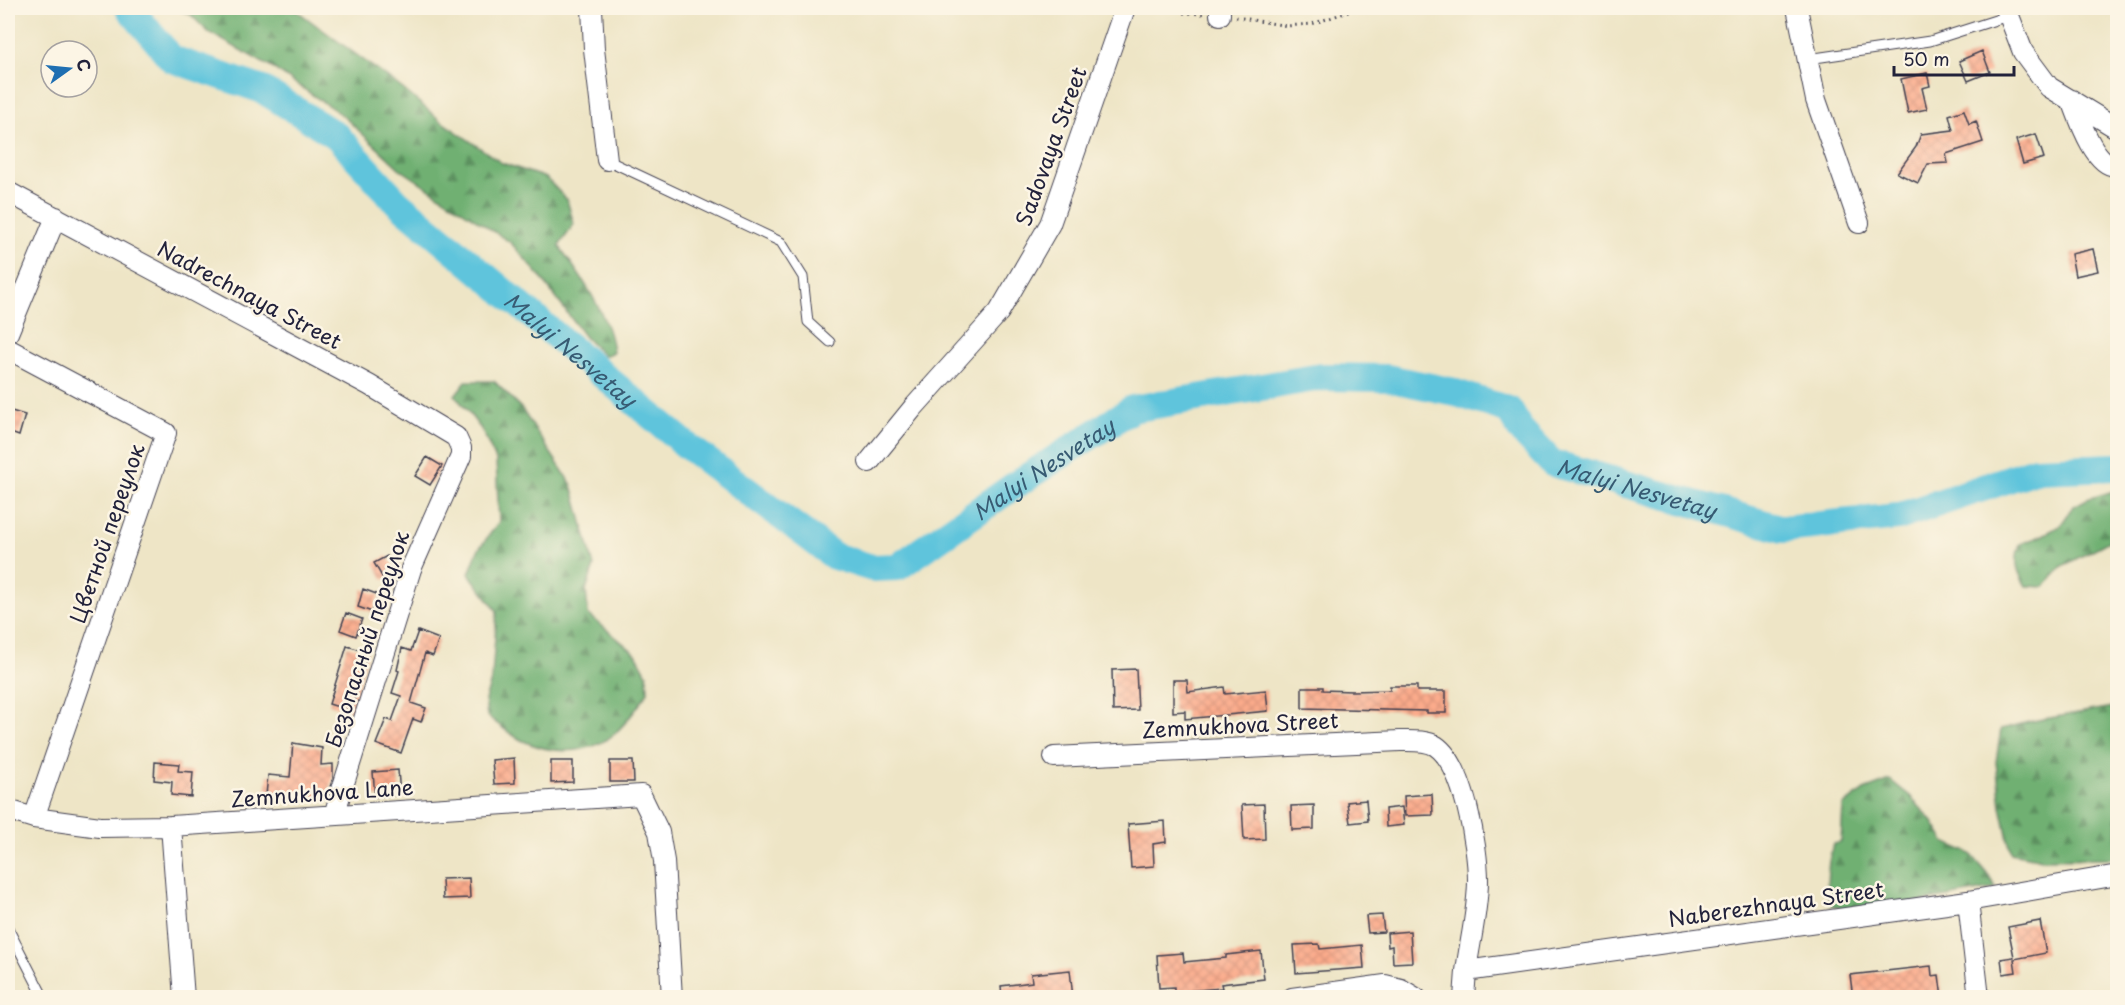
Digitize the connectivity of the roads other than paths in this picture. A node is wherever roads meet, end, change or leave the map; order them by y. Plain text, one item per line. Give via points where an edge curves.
1 (592, 8) edge
2 (1125, 8) edge
3 (1797, 8) edge
4 (2007, 12) edge
5 (1808, 58) junction
6 (2072, 100) junction
7 (2118, 129) edge
8 (607, 160) joint
9 (2118, 165) edge
10 (8, 192) edge
11 (56, 217) junction
12 (1859, 223) dead end
13 (8, 333) edge
14 (830, 342) dead end
15 (8, 349) edge
16 (461, 448) joint
17 (870, 462) dead end
18 (1054, 757) dead end
19 (8, 810) edge
20 (334, 815) junction
21 (34, 818) junction
22 (171, 826) junction
23 (2118, 875) edge
24 (1968, 901) junction
25 (8, 928) edge
26 (1466, 971) junction
27 (44, 998) edge
28 (184, 998) edge
29 (672, 998) edge
30 (1292, 998) edge
31 (1416, 998) edge
32 (1464, 998) edge
33 (1979, 998) edge

1 - 8 street
2 - 17 street, Sadovaya Street via 1050,224 999,312
3 - 5 street
4 - 5 lane via 1930,41
4 - 6 street via 2024,52 2049,87
5 - 12 street via 1816,100
6 - 7 street
6 - 9 street via 2090,143 2104,163
8 - 14 lane via 781,242 803,277 808,322
10 - 11 street, Nadrechnaya Street
11 - 13 street
11 - 16 street, Nadrechnaya Street via 379,391 448,431
15 - 21 street, Цветной переулок via 166,433
16 - 20 street, Безопасный переулок via 461,456 411,569
18 - 26 street, Zemnukhova Street via 1428,742 1437,747 1457,776 1475,846 1478,880
19 - 21 street, Zemnukhova Lane
20 - 22 street, Zemnukhova Lane
20 - 29 street, Zemnukhova Lane via 641,795 659,832 664,861
21 - 22 street, Zemnukhova Lane via 100,827
22 - 28 street
23 - 24 street, Naberezhnaya Street
24 - 26 street, Naberezhnaya Street
24 - 33 street
25 - 27 lane
26 - 32 street
30 - 31 street via 1384,985

